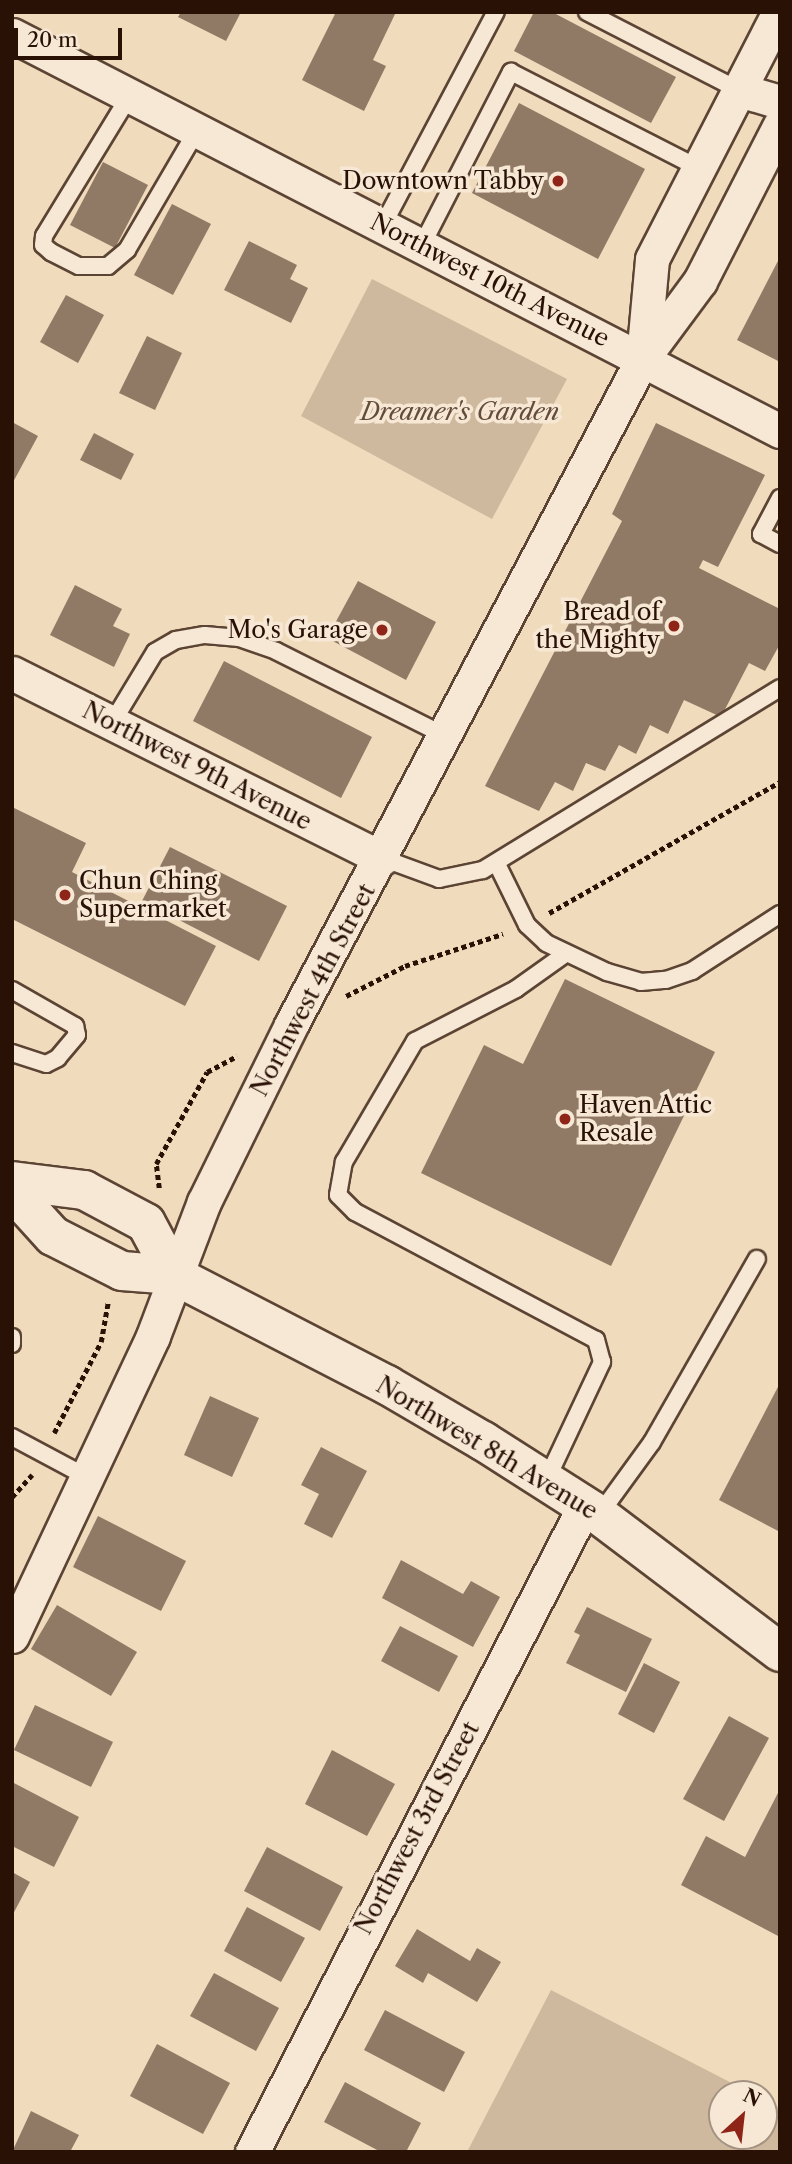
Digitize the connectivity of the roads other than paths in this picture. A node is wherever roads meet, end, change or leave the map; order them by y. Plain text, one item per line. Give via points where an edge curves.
1 (496, 12) edge
2 (587, 12) edge
3 (779, 12) edge
4 (12, 34) edge
5 (739, 90) junction
6 (130, 95) junction
7 (780, 102) edge
8 (780, 125) edge
9 (197, 130) junction
10 (699, 168) junction
11 (383, 225) junction
12 (422, 245) junction
13 (643, 358) junction
14 (780, 431) edge
15 (780, 498) edge
16 (780, 544) edge
17 (12, 673) edge
18 (780, 688) edge
19 (112, 723) junction
20 (446, 736) junction
21 (382, 858) junction
22 (497, 864) junction
23 (780, 914) edge
24 (565, 954) junction
25 (12, 990) edge
26 (12, 1053) edge
27 (12, 1181) edge
28 (12, 1191) edge
29 (757, 1259) dead end
30 (174, 1275) junction
31 (12, 1337) edge
32 (12, 1344) edge
33 (12, 1437) edge
34 (87, 1477) junction
35 (546, 1481) junction
36 (592, 1510) junction
37 (12, 1636) edge
38 (780, 1652) edge
39 (252, 2152) edge

1 - 11 lane
2 - 5 lane
3 - 5 street, Northwest 4th Street
4 - 6 street, Northwest 10th Avenue
5 - 7 street
5 - 10 street, Northwest 4th Street
6 - 9 street, Northwest 10th Avenue
6 - 9 lane via 44,236 43,246 70,262 89,269 117,260
8 - 13 street, Northwest 4th Street via 700,281
9 - 11 street, Northwest 10th Avenue
10 - 12 lane via 511,72
10 - 13 street, Northwest 4th Street via 652,259
11 - 12 street, Northwest 10th Avenue
12 - 13 street, Northwest 10th Avenue
13 - 14 street, Northwest 10th Avenue
13 - 20 street, Northwest 4th Street
15 - 16 lane via 761,534
17 - 19 street, Northwest 9th Avenue
18 - 22 lane
19 - 20 lane via 155,652 176,640 205,635 239,638 276,651
19 - 21 street, Northwest 9th Avenue
20 - 21 street, Northwest 4th Street
21 - 22 lane via 439,879 460,878
21 - 30 street, Northwest 4th Street via 286,1037 204,1202
22 - 24 lane via 527,925
23 - 24 lane via 692,971 666,980 641,982
24 - 35 lane via 516,989 415,1041 344,1162 338,1195 355,1212 596,1340 602,1362
25 - 26 lane via 75,1026 77,1035 65,1052 46,1064
27 - 30 main road via 84,1190 146,1223
28 - 30 main road, Northwest 8th Avenue via 53,1236 122,1271
29 - 36 lane via 652,1442
30 - 34 street, Northwest 4th Street via 153,1336
30 - 35 main road, Northwest 8th Avenue via 387,1385
31 - 32 lane
33 - 34 lane
34 - 37 street, Northwest 4th Street
35 - 36 main road, Northwest 8th Avenue
36 - 38 main road, Northwest 8th Avenue
36 - 39 street, Northwest 3rd Street

